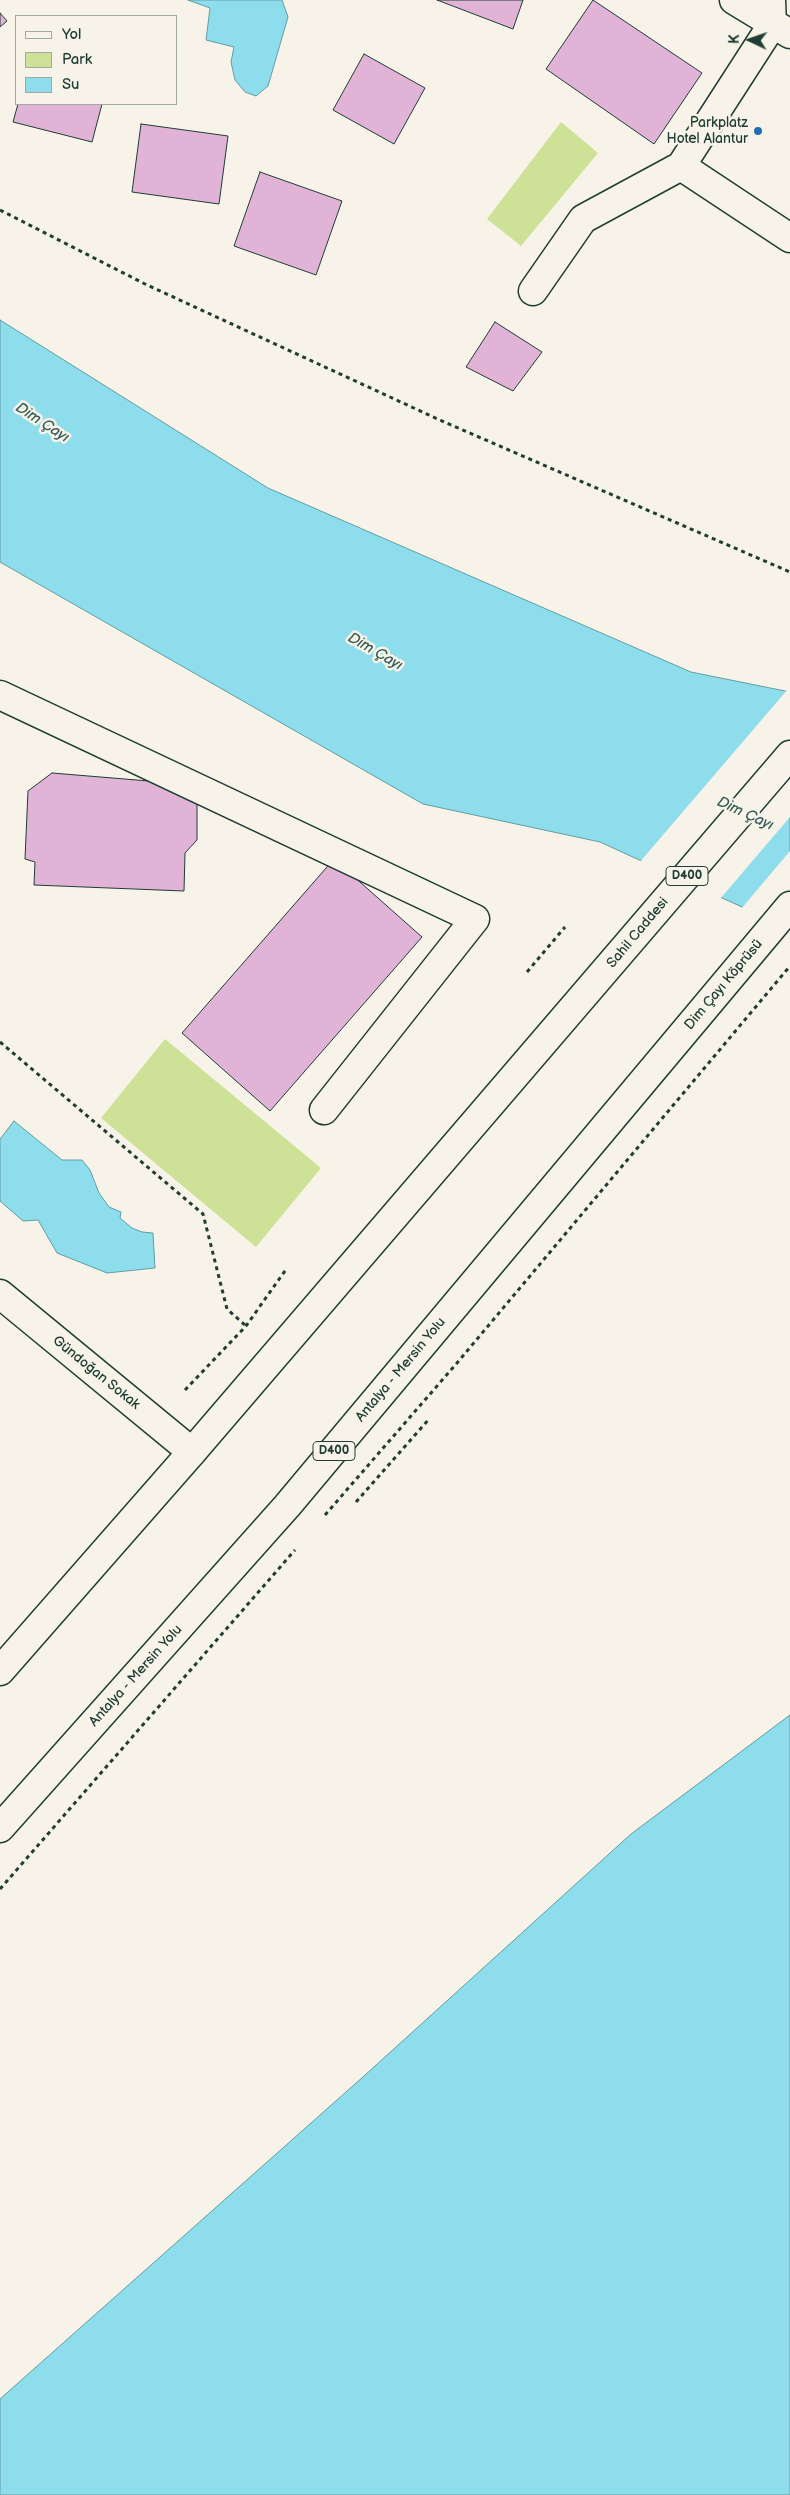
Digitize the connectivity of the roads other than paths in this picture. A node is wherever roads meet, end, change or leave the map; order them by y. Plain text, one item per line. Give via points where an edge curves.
1 (734, 0) edge
2 (777, 20) edge
3 (681, 166) junction
4 (790, 238) edge
5 (533, 290) dead end
6 (0, 695) edge
7 (790, 755) edge
8 (790, 906) edge
9 (658, 1065) joint
10 (324, 1110) dead end
11 (0, 1294) edge
12 (192, 1452) junction
13 (0, 1671) edge
14 (0, 1828) edge

1 - 2 main road
2 - 3 main road
3 - 4 main road
3 - 5 main road via 583,219
6 - 10 main road via 475,919
7 - 12 main road, Sahil Caddesi / D400
8 - 9 main road, Dim Çayı Köprüsü / D400
9 - 14 main road, Antalya - Mersin Yolu / D400 via 287,1506
11 - 12 main road, Gündoğan Sokak
12 - 13 main road, D400

